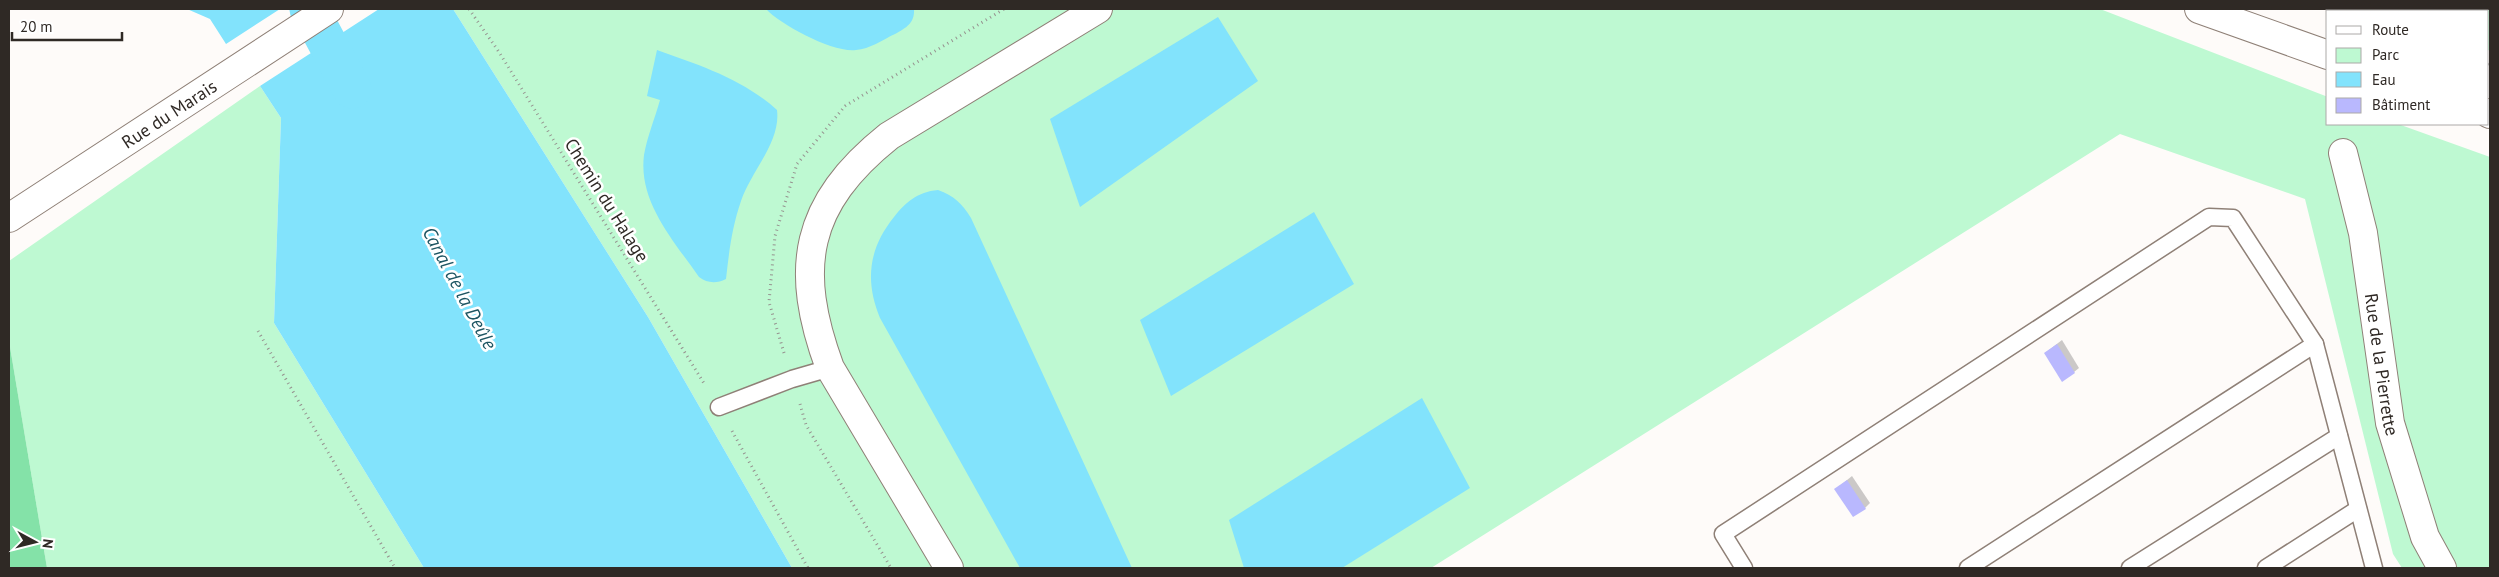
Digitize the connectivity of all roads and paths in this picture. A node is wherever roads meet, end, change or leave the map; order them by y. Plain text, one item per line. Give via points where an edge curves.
1 (329, 9) edge
2 (469, 9) edge
3 (1098, 9) edge
4 (2199, 9) edge
5 (2326, 54) edge
6 (2343, 153) dead end
7 (9, 218) edge
8 (258, 331) dead end
9 (2315, 344) junction
10 (830, 368) junction
11 (792, 379) junction
12 (719, 407) junction
13 (2339, 436) junction
14 (2358, 509) junction
15 (395, 568) edge
16 (808, 568) edge
17 (891, 568) edge
18 (949, 568) edge
19 (1744, 568) edge
20 (1968, 568) edge
21 (2130, 568) edge
22 (2266, 568) edge
23 (2374, 568) edge
24 (2442, 568) edge

1 - 7 street, Rue du Marais
2 - 12 path, Chemin du Halage via 499,52
3 - 10 street via 889,136 865,155 843,179 827,203 816,230 808,282 818,336
4 - 5 street
6 - 24 street, Rue de la Pierrette via 2363,233 2390,423 2425,536
8 - 15 path
9 - 13 lane
9 - 19 lane via 2233,218 2208,217 1723,534
9 - 20 lane
10 - 11 lane
10 - 18 street
11 - 12 lane
11 - 17 path via 806,425
12 - 16 path, Chemin du Halage
13 - 14 lane
13 - 21 lane
14 - 22 lane
14 - 23 lane

